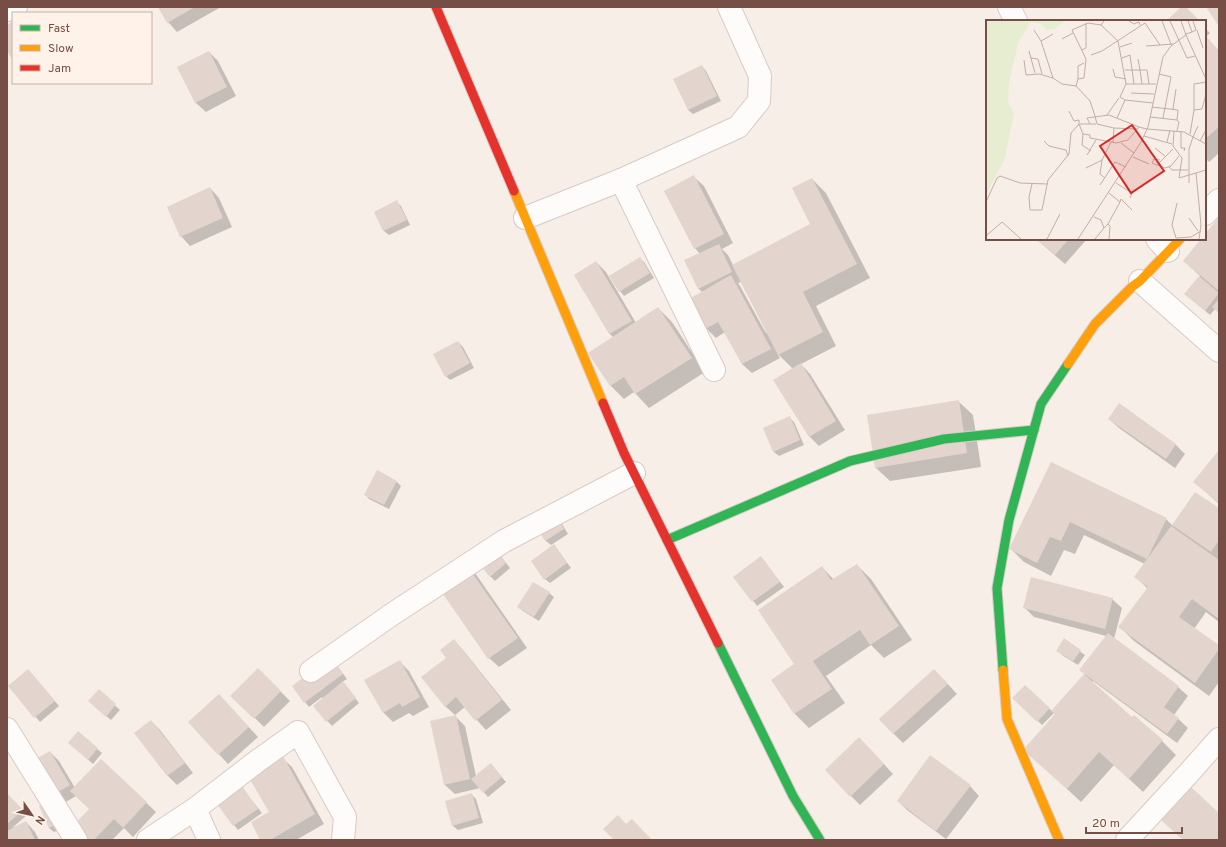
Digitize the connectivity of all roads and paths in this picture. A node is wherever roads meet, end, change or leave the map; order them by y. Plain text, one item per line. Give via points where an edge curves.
1 (16, 7) edge
2 (436, 7) edge
3 (729, 7) edge
4 (1009, 7) edge
5 (7, 10) edge
6 (1016, 20) edge
7 (621, 180) junction
8 (1219, 200) edge
9 (1206, 213) edge
10 (525, 218) junction
11 (1168, 243) edge
12 (1140, 281) junction
13 (1219, 351) edge
14 (714, 370) dead end
15 (1034, 430) junction
16 (634, 473) junction
17 (667, 540) junction
18 (311, 671) dead end
19 (1219, 738) edge
20 (10, 740) edge
21 (196, 809) junction
22 (76, 840) edge
23 (148, 840) edge
24 (209, 840) edge
25 (344, 840) edge
26 (820, 840) edge
27 (1059, 840) edge
28 (1127, 840) edge

1 - 5 street
2 - 10 street
3 - 7 street via 760,76 760,101 738,127
4 - 6 street
7 - 10 street
7 - 14 street
8 - 9 street
10 - 16 street
11 - 12 street
12 - 13 street
12 - 15 street via 1095,324 1041,404
15 - 17 street via 944,439 850,461
15 - 27 street via 1009,520 997,588 1007,719
16 - 17 street
16 - 18 street via 504,541
17 - 26 street via 793,796
19 - 28 street
20 - 22 street
21 - 23 street
21 - 24 street
21 - 25 street via 298,732 345,817

